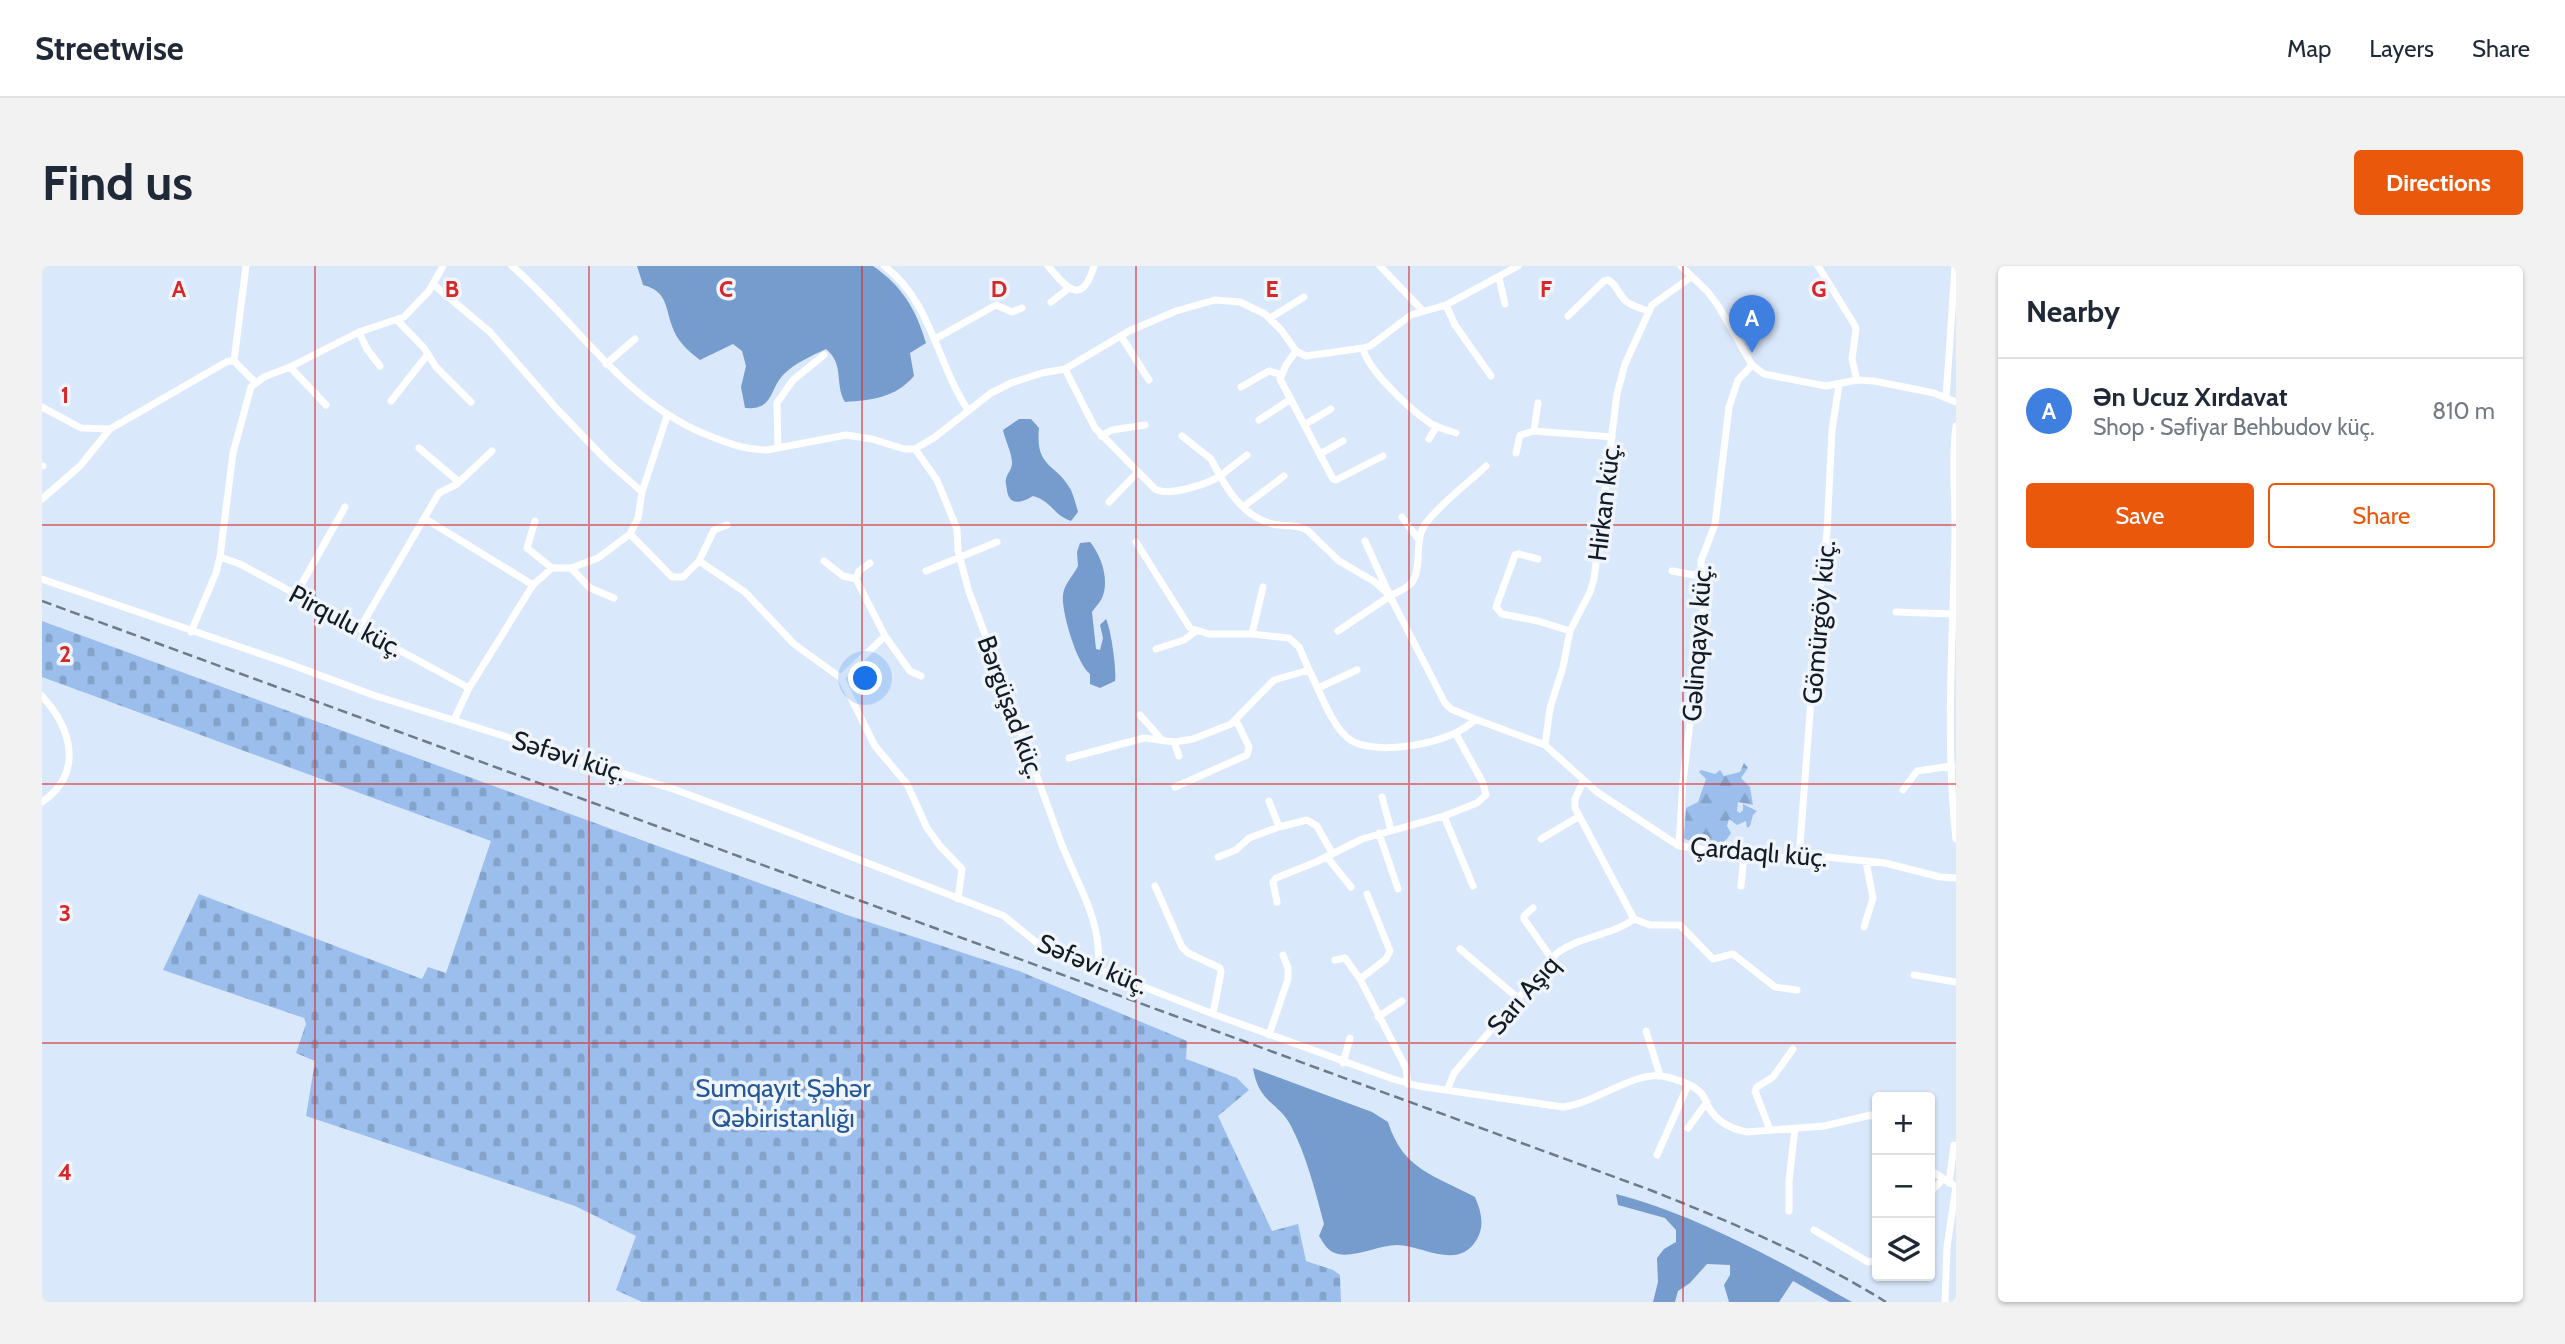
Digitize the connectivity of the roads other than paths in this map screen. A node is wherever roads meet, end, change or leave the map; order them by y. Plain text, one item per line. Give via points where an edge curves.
1 (246, 266) edge
2 (443, 266) edge
3 (512, 266) edge
4 (884, 266) edge
5 (1048, 266) edge
6 (1094, 266) edge
7 (1380, 266) edge
8 (1518, 266) edge
9 (1681, 266) edge
10 (1818, 266) edge
11 (1955, 266) edge
12 (1691, 277) junction
13 (1499, 278) junction
14 (434, 285) junction
15 (1068, 289) junction
16 (1304, 297) dead end
17 (1051, 302) dead end
18 (1505, 304) dead end
19 (1446, 305) junction
20 (1022, 308) dead end
21 (1422, 310) junction
22 (1648, 311) junction
23 (1568, 316) dead end
24 (1270, 318) junction
25 (398, 321) junction
26 (359, 332) junction
27 (1121, 336) junction
28 (635, 339) dead end
29 (935, 339) junction
30 (1363, 348) junction
31 (1296, 351) junction
32 (428, 354) junction
33 (824, 355) dead end
34 (234, 361) junction
35 (606, 364) junction
36 (1752, 365) junction
37 (380, 366) dead end
38 (290, 367) junction
39 (1065, 369) junction
40 (1280, 374) junction
41 (1491, 376) dead end
42 (1149, 380) dead end
43 (1857, 380) junction
44 (255, 382) junction
45 (1839, 385) junction
46 (1241, 387) dead end
47 (1945, 398) junction
48 (1291, 399) junction
49 (391, 401) dead end
50 (471, 402) dead end
51 (1956, 402) edge
52 (1538, 403) dead end
53 (326, 405) dead end
54 (42, 407) edge
55 (1331, 409) dead end
56 (968, 410) junction
57 (667, 416) junction
58 (1259, 421) dead end
59 (1145, 425) dead end
60 (1304, 425) junction
61 (1437, 426) junction
62 (1956, 426) edge
63 (110, 429) junction
64 (1534, 431) junction
65 (1456, 433) dead end
66 (1101, 436) junction
67 (1182, 436) dead end
68 (1612, 437) junction
69 (1429, 439) dead end
70 (1343, 441) dead end
71 (419, 448) dead end
72 (778, 448) junction
73 (915, 449) junction
74 (492, 451) dead end
75 (1516, 453) dead end
76 (1320, 454) junction
77 (1247, 455) dead end
78 (1383, 456) dead end
79 (1486, 466) dead end
80 (1138, 472) junction
81 (1220, 476) junction
82 (1284, 476) dead end
83 (459, 482) junction
84 (642, 492) junction
85 (42, 499) edge
86 (1110, 502) dead end
87 (345, 507) dead end
88 (1243, 507) junction
89 (1402, 517) dead end
90 (424, 518) junction
91 (535, 521) dead end
92 (727, 525) dead end
93 (630, 534) junction
94 (1419, 540) junction
95 (1365, 541) dead end
96 (997, 542) dead end
97 (1136, 542) dead end
98 (220, 557) junction
99 (959, 557) junction
100 (1538, 559) dead end
101 (699, 561) junction
102 (824, 561) dead end
103 (870, 563) dead end
104 (552, 568) junction
105 (571, 568) junction
106 (926, 570) dead end
107 (1672, 571) dead end
108 (1700, 576) junction
109 (42, 579) edge
110 (856, 579) junction
111 (533, 585) junction
112 (1263, 587) dead end
113 (296, 594) junction
114 (1390, 596) junction
115 (614, 598) dead end
116 (1896, 612) dead end
117 (1953, 614) junction
118 (360, 628) junction
119 (1196, 631) junction
120 (1338, 631) dead end
121 (1570, 631) junction
122 (191, 632) junction
123 (1252, 634) junction
124 (884, 636) junction
125 (1156, 649) dead end
126 (1309, 670) junction
127 (1357, 670) dead end
128 (922, 676) dead end
129 (841, 678) junction
130 (469, 688) junction
131 (1318, 688) junction
132 (42, 696) edge
133 (1140, 715) dead end
134 (1475, 719) junction
135 (454, 720) junction
136 (1236, 720) junction
137 (1456, 734) junction
138 (1162, 740) junction
139 (1174, 742) junction
140 (1545, 745) junction
141 (1179, 755) dead end
142 (1069, 758) dead end
143 (1952, 766) junction
144 (1583, 782) junction
145 (1175, 787) dead end
146 (1903, 790) dead end
147 (1382, 797) dead end
148 (1269, 801) dead end
149 (42, 803) edge
150 (1444, 816) junction
151 (1578, 817) junction
152 (1279, 827) junction
153 (1391, 830) junction
154 (1380, 833) junction
155 (1541, 839) dead end
156 (1956, 839) edge
157 (1679, 846) junction
158 (1744, 854) junction
159 (1330, 855) junction
160 (1218, 857) dead end
161 (1799, 858) junction
162 (1866, 862) junction
163 (1956, 878) edge
164 (1155, 886) dead end
165 (1473, 886) dead end
166 (1741, 886) dead end
167 (1351, 887) dead end
168 (1398, 889) dead end
169 (1367, 894) dead end
170 (958, 899) junction
171 (1277, 902) dead end
172 (1533, 908) dead end
173 (1634, 919) junction
174 (1864, 927) dead end
175 (1460, 949) dead end
176 (1283, 955) dead end
177 (1552, 959) junction
178 (1335, 960) dead end
179 (1098, 968) junction
180 (1914, 975) dead end
181 (1360, 979) junction
182 (1956, 982) edge
183 (1797, 990) dead end
184 (1520, 999) junction
185 (1402, 1001) dead end
186 (1213, 1014) junction
187 (1378, 1017) junction
188 (1646, 1031) dead end
189 (1269, 1035) junction
190 (1350, 1038) dead end
191 (1793, 1049) dead end
192 (1343, 1063) junction
193 (1660, 1075) junction
194 (1408, 1084) junction
195 (1688, 1085) junction
196 (1448, 1088) junction
197 (1706, 1102) junction
198 (1872, 1117) edge
199 (1688, 1128) dead end
200 (1795, 1128) junction
201 (1770, 1130) junction
202 (1954, 1145) edge
203 (1657, 1155) dead end
204 (1935, 1173) edge
205 (1951, 1184) edge
206 (1788, 1211) dead end
207 (1814, 1230) dead end
208 (1872, 1261) edge
209 (1945, 1302) edge

1 - 34 street
2 - 14 street
3 - 35 street via 553,303
4 - 29 street via 904,282
5 - 15 street
6 - 15 street via 1083,289
7 - 21 street
8 - 13 street
9 - 12 street
10 - 43 street via 1856,329 1852,359
11 - 47 street
12 - 22 street, Hirkan küç.
12 - 36 street via 1719,307
13 - 18 street
13 - 19 street
14 - 25 street
14 - 84 street via 496,338 548,400
15 - 17 street
16 - 24 street
19 - 21 street
19 - 41 street
20 - 29 street via 1012,312 996,305
21 - 30 street
22 - 23 street via 1629,304 1608,280
22 - 68 street, Hirkan küç. via 1620,378
24 - 27 street via 1240,302 1215,300
24 - 31 street
25 - 26 street
25 - 32 street
26 - 37 street
26 - 38 street
27 - 39 street
27 - 42 street
28 - 35 street
29 - 56 street
30 - 31 street via 1313,356
30 - 61 street via 1378,375
31 - 40 street
32 - 49 street
32 - 50 street
33 - 72 street via 793,380 777,402
34 - 44 street
34 - 63 street via 228,360
35 - 57 street
36 - 45 street via 1771,377
36 - 108 street, Gəlinqaya küç. via 1741,375 1729,407 1718,504
38 - 44 street
38 - 53 street
39 - 56 street via 1011,383
39 - 66 street
40 - 46 street via 1269,371
40 - 48 street
43 - 45 street
43 - 47 street
44 - 98 street via 233,453
45 - 161 street, Gömürgöy küç.
47 - 51 street
48 - 58 street
48 - 60 street
52 - 64 street
54 - 63 street via 81,428
55 - 60 street
56 - 73 street
57 - 72 street via 747,450
57 - 84 street
59 - 66 street
60 - 76 street
61 - 65 street
61 - 69 street
62 - 117 street
63 - 85 street via 80,466
64 - 68 street
64 - 75 street via 1520,435
66 - 80 street
67 - 81 street, Çardaqlı küç. via 1211,459
68 - 121 street, Hirkan küç. via 1594,579
70 - 76 street
71 - 83 street
72 - 73 street via 846,435
73 - 99 street, Bərgüşad küç. via 937,480 957,529
74 - 83 street
76 - 78 street via 1336,480
77 - 81 street
79 - 94 street via 1439,508
80 - 81 street via 1160,493
80 - 86 street
81 - 88 street, Çardaqlı küç.
82 - 88 street
83 - 90 street via 439,494
84 - 93 street
87 - 113 street
88 - 114 street, Çardaqlı küç. via 1265,522 1301,526 1339,561 1376,582
89 - 94 street
90 - 111 street
90 - 118 street
91 - 104 street via 527,548
92 - 101 street via 714,530
93 - 101 street via 673,577 683,578
93 - 105 street via 598,558
94 - 114 street via 1413,580
95 - 114 street
96 - 99 street
97 - 119 street
98 - 113 street, Pirqulu küç.
98 - 122 street
99 - 106 street
99 - 179 street, Bərgüşad küç. via 1066,858 1093,914
100 - 121 street via 1515,555 1496,607 1502,614
101 - 129 street via 745,592 794,644
102 - 110 street
103 - 110 street
104 - 105 street
104 - 111 street
105 - 115 street via 590,588
107 - 108 street
108 - 157 street, Gəlinqaya küç. via 1703,614
109 - 122 street, Səfəvi küç.
110 - 124 street
111 - 130 street
112 - 123 street
113 - 118 street, Pirqulu küç.
114 - 120 street
114 - 134 street, Çardaqlı küç. via 1445,703
116 - 117 street
117 - 143 street
118 - 130 street, Pirqulu küç.
119 - 123 street
119 - 125 street
121 - 140 street, Hirkan küç.
122 - 135 street, Səfəvi küç.
123 - 126 street via 1294,641
124 - 128 street via 910,671
124 - 129 street
126 - 131 street
126 - 136 street via 1274,680
127 - 131 street
129 - 170 street via 875,746 907,784 928,828 961,869
130 - 135 street
131 - 137 street via 1338,727 1354,743 1395,749
132 - 149 street via 67,736 69,763 57,790
133 - 138 street
134 - 137 street
134 - 140 street, Çardaqlı küç.
135 - 170 street, Səfəvi küç. via 676,790
136 - 139 street via 1193,739
136 - 145 street via 1250,747 1247,755
137 - 150 street via 1486,795 1478,803
138 - 139 street
138 - 142 street via 1144,738
139 - 141 street
140 - 144 street, Çardaqlı küç.
143 - 146 street via 1917,771
143 - 156 street
144 - 151 street via 1575,799
144 - 157 street, Çardaqlı küç.
147 - 153 street
148 - 152 street
150 - 153 street
150 - 165 street
151 - 155 street
151 - 173 street
152 - 159 street via 1312,822
152 - 160 street
153 - 154 street
154 - 159 street
154 - 168 street
157 - 158 street, Çardaqlı küç.
158 - 161 street, Çardaqlı küç.
158 - 166 street
159 - 167 street
159 - 171 street via 1276,877
161 - 162 street, Çardaqlı küç.
162 - 163 street, Çardaqlı küç.
162 - 174 street via 1873,898
164 - 186 street via 1182,947 1220,968
169 - 181 street via 1390,951
170 - 179 street, Səfəvi küç. via 1011,920 1042,947
172 - 177 street via 1524,919
173 - 177 street, Sarı Aşıq via 1573,943
173 - 183 street via 1650,925 1680,925 1713,959 1732,954 1775,987
175 - 184 street
176 - 189 street via 1288,979
177 - 184 street, Sarı Aşıq
178 - 181 street via 1345,958
179 - 186 street, Səfəvi küç.
180 - 182 street
181 - 187 street
184 - 196 street, Sarı Aşıq via 1454,1073
185 - 187 street
186 - 189 street, Səfəvi küç.
187 - 194 street via 1406,1068
188 - 193 street
189 - 192 street, Səfəvi küç.
190 - 192 street
191 - 201 street via 1755,1091
192 - 194 street, Səfəvi küç.
193 - 195 street
193 - 196 street, Səfəvi küç. via 1563,1107
194 - 196 street, Səfəvi küç.
195 - 197 street
195 - 203 street
197 - 199 street
197 - 201 street via 1735,1130
198 - 200 street
200 - 201 street
200 - 206 street
202 - 205 street
204 - 205 street
205 - 209 street
207 - 208 street

